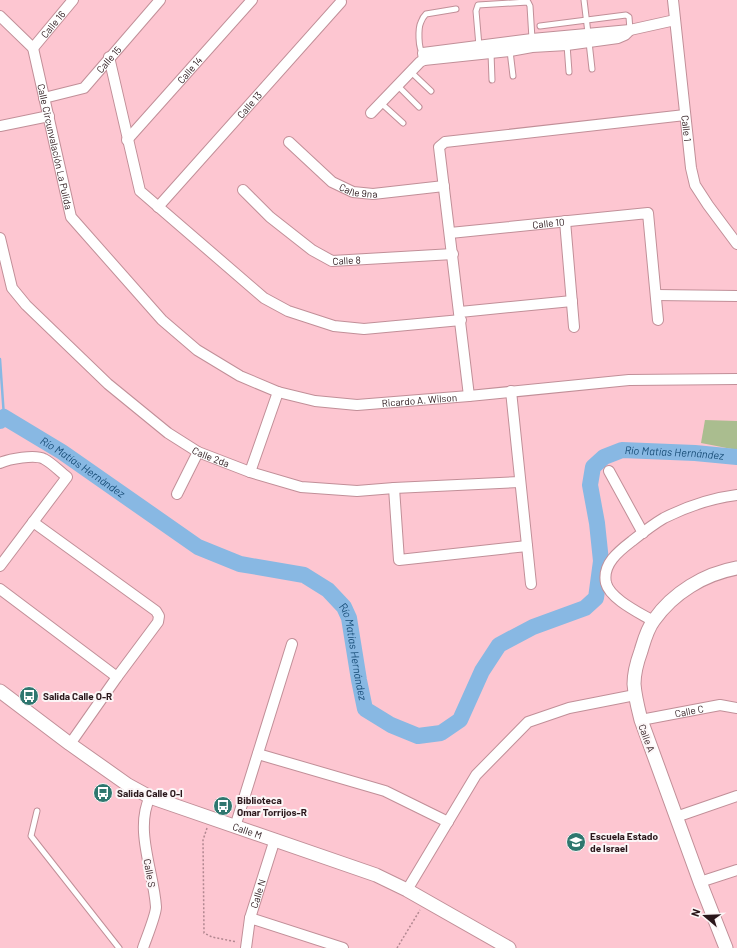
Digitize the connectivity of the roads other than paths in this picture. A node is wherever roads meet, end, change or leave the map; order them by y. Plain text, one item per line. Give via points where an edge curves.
1 (74, 0) edge
2 (160, 0) edge
3 (252, 0) edge
4 (584, 0) edge
5 (673, 0) edge
6 (341, 2) dead end
7 (456, 9) dead end
8 (0, 16) edge
9 (586, 20) junction
10 (675, 20) junction
11 (540, 26) dead end
12 (630, 30) junction
13 (588, 38) junction
14 (566, 40) junction
15 (532, 43) junction
16 (478, 46) junction
17 (33, 48) junction
18 (510, 51) junction
19 (491, 54) junction
20 (423, 56) junction
21 (109, 57) junction
22 (592, 69) dead end
23 (411, 72) junction
24 (569, 72) dead end
25 (513, 76) dead end
26 (492, 80) dead end
27 (398, 86) junction
28 (431, 91) dead end
29 (44, 98) junction
30 (381, 103) junction
31 (420, 107) dead end
32 (371, 113) dead end
33 (48, 116) junction
34 (685, 116) junction
35 (403, 123) dead end
36 (0, 126) edge
37 (127, 140) junction
38 (289, 142) dead end
39 (444, 186) junction
40 (242, 190) dead end
41 (158, 207) junction
42 (565, 221) junction
43 (450, 233) junction
44 (0, 238) edge
45 (737, 244) edge
46 (453, 254) junction
47 (136, 291) joint
48 (656, 295) junction
49 (737, 296) edge
50 (572, 301) junction
51 (460, 316) junction
52 (658, 320) dead end
53 (574, 327) dead end
54 (737, 379) edge
55 (512, 391) junction
56 (278, 392) junction
57 (469, 396) junction
58 (198, 452) junction
59 (0, 463) edge
60 (609, 471) dead end
61 (250, 472) junction
62 (520, 482) junction
63 (394, 488) junction
64 (176, 494) dead end
65 (737, 495) edge
66 (33, 522) junction
67 (643, 533) junction
68 (527, 546) junction
69 (0, 566) edge
70 (737, 568) edge
71 (531, 584) dead end
72 (0, 589) edge
73 (653, 621) junction
74 (292, 644) dead end
75 (117, 677) junction
76 (0, 691) edge
77 (635, 695) junction
78 (737, 708) edge
79 (641, 720) junction
80 (70, 744) junction
81 (258, 754) junction
82 (737, 796) edge
83 (150, 797) junction
84 (37, 811) dead end
85 (676, 817) junction
86 (448, 822) junction
87 (235, 827) junction
88 (275, 839) junction
89 (737, 870) edge
90 (700, 882) junction
91 (407, 890) junction
92 (250, 918) junction
93 (246, 946) edge
94 (119, 948) edge
95 (143, 948) edge
96 (343, 948) edge
97 (509, 948) edge
98 (726, 948) edge

1 - 17 street, Calle 16
2 - 21 street, Calle 15
3 - 37 street, Calle 14
4 - 9 lane
5 - 10 street, Calle 1
6 - 41 street, Calle 13
7 - 20 lane via 426,14 423,18 420,24 420,48
8 - 17 street
9 - 11 lane
9 - 12 lane via 628,15
9 - 13 lane
10 - 12 street
10 - 34 street, Calle 1
12 - 13 street
13 - 14 street
13 - 22 lane
14 - 15 street
14 - 24 lane
15 - 16 street
15 - 16 lane via 528,2 478,5
15 - 18 street
16 - 20 street
17 - 29 street, Calle Circunvalación La Pulida
18 - 19 street
18 - 25 lane
19 - 20 street
19 - 26 lane
20 - 23 street
21 - 29 street, Calle 15 via 84,88
21 - 37 street
23 - 27 street
23 - 28 lane
27 - 30 street
27 - 31 lane
29 - 33 street, Calle Circunvalación La Pulida
30 - 32 street
30 - 35 lane
33 - 36 street
33 - 47 street, Calle Circunvalación La Pulida via 71,217
34 - 39 street via 444,142 439,147
34 - 45 street, Calle 1 via 695,185
37 - 41 street via 140,190
38 - 39 street, Calle 9na via 332,182 353,192 373,194
39 - 43 street
40 - 46 street, Calle 8 via 270,217 312,250 332,261
41 - 51 street via 264,298 288,311 334,326 364,329
42 - 43 street, Calle 10
42 - 48 street, Calle 10 via 648,213
42 - 50 street
43 - 46 street
44 - 58 street, Calle 2da via 12,288 26,305 108,384 168,433
46 - 51 street
47 - 56 street, Ricardo A. Wilson via 162,320 197,350 240,376
48 - 49 street
48 - 52 street
50 - 51 street
50 - 53 street
51 - 57 street
54 - 55 street, Ricardo A. Wilson via 629,380
55 - 57 street, Ricardo A. Wilson
55 - 62 street
56 - 57 street, Ricardo A. Wilson via 315,401 358,405
56 - 61 street
58 - 61 street, Calle 2da
58 - 64 street
59 - 66 street via 6,460 43,458 67,477
60 - 67 street
61 - 63 street, Calle 2da via 301,487 356,490
62 - 63 street, Calle 2da
62 - 68 street
63 - 68 street via 399,560
65 - 67 street via 686,509
66 - 69 street
66 - 75 street via 156,611 158,622
67 - 73 street via 612,559 606,569 606,583 611,592 623,603
68 - 71 street
70 - 73 street, Calle A via 702,579 688,587
72 - 75 street
73 - 77 street, Calle A via 644,639 636,668
74 - 81 street
75 - 80 street
76 - 80 street, Calle M
77 - 79 street, Calle A
77 - 86 street via 569,708 528,722 476,775
78 - 79 street, Calle C via 720,705
79 - 85 street, Calle A
80 - 83 street, Calle M via 128,785
81 - 86 street via 385,791
81 - 87 street
82 - 85 street
83 - 87 street, Calle M
83 - 95 street, Calle S via 144,816 147,860 156,908
84 - 94 lane via 31,836
85 - 90 street, Calle A
86 - 91 street
87 - 88 street, Calle M
88 - 91 street, Calle M via 376,875
88 - 92 street, Calle N
89 - 90 street
90 - 98 street, Calle A
91 - 97 street, Calle M
92 - 93 street, Calle N
92 - 96 street

